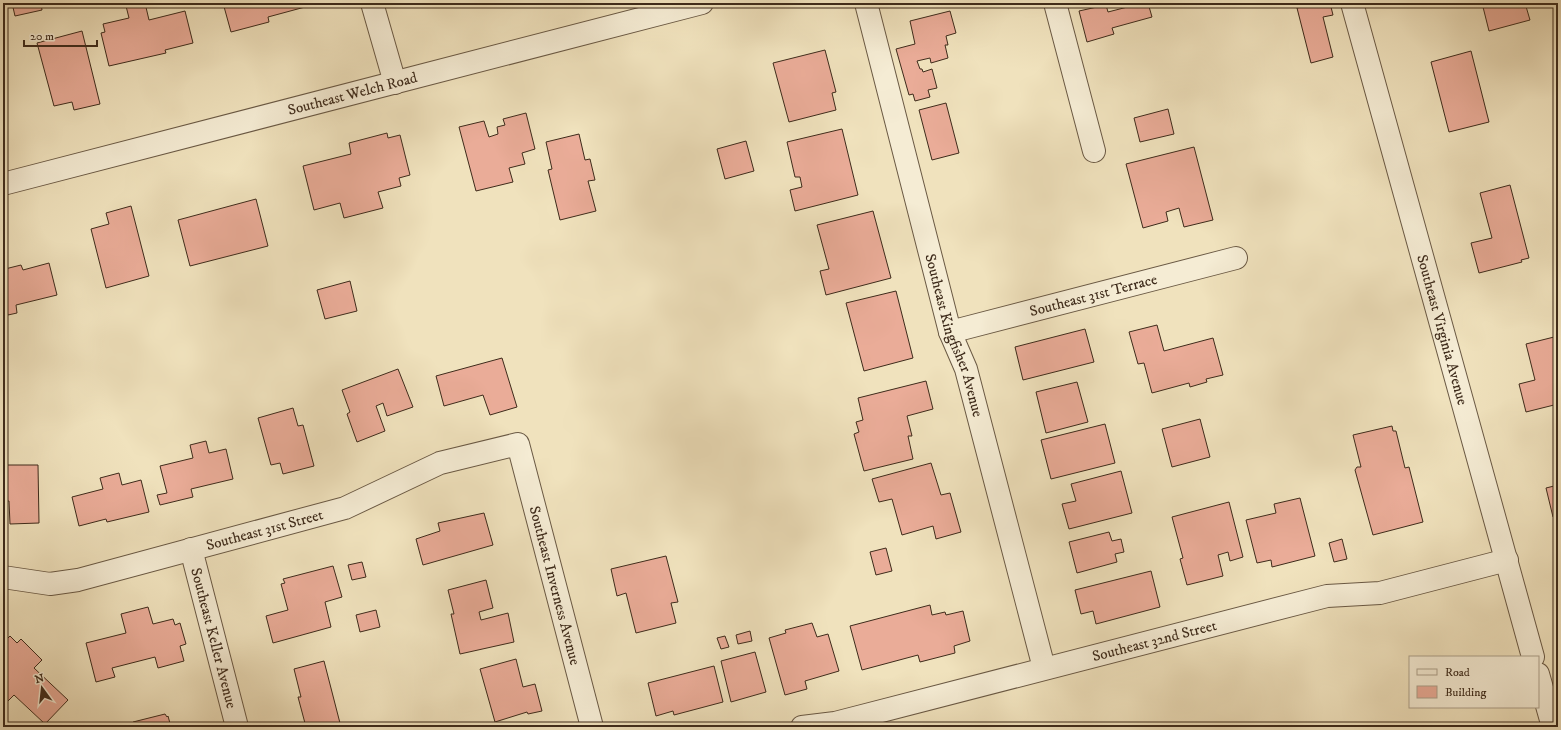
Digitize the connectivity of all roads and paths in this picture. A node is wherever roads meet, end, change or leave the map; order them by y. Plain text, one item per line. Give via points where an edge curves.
1 (372, 3) edge
2 (702, 3) edge
3 (866, 3) edge
4 (1055, 3) edge
5 (1352, 3) edge
6 (395, 83) junction
7 (1094, 151) dead end
8 (3, 184) edge
9 (1236, 258) dead end
10 (950, 332) junction
11 (518, 444) joint
12 (191, 549) junction
13 (1507, 560) junction
14 (3, 577) edge
15 (1533, 656) edge
16 (1044, 668) junction
17 (1539, 678) edge
18 (237, 727) edge
19 (592, 727) edge
20 (802, 727) edge
21 (1553, 727) edge

1 - 6 street
2 - 6 street, Southeast Welch Road
3 - 10 street, Southeast Kingfisher Avenue
4 - 7 street
5 - 13 street, Southeast Virginia Avenue
6 - 8 street, Southeast Welch Road
9 - 10 street, Southeast 31st Terrace
10 - 16 street, Southeast Kingfisher Avenue via 966,369
11 - 12 street, Southeast 31st Street via 440,463 345,508
11 - 19 street, Southeast Inverness Avenue
12 - 14 street, Southeast 31st Street via 78,580 50,584
12 - 18 street, Southeast Keller Avenue
13 - 15 street, Southeast Virginia Avenue
13 - 16 street, Southeast 32nd Street via 1380,593 1327,596
16 - 20 street, Southeast 32nd Street via 835,723
17 - 21 street

